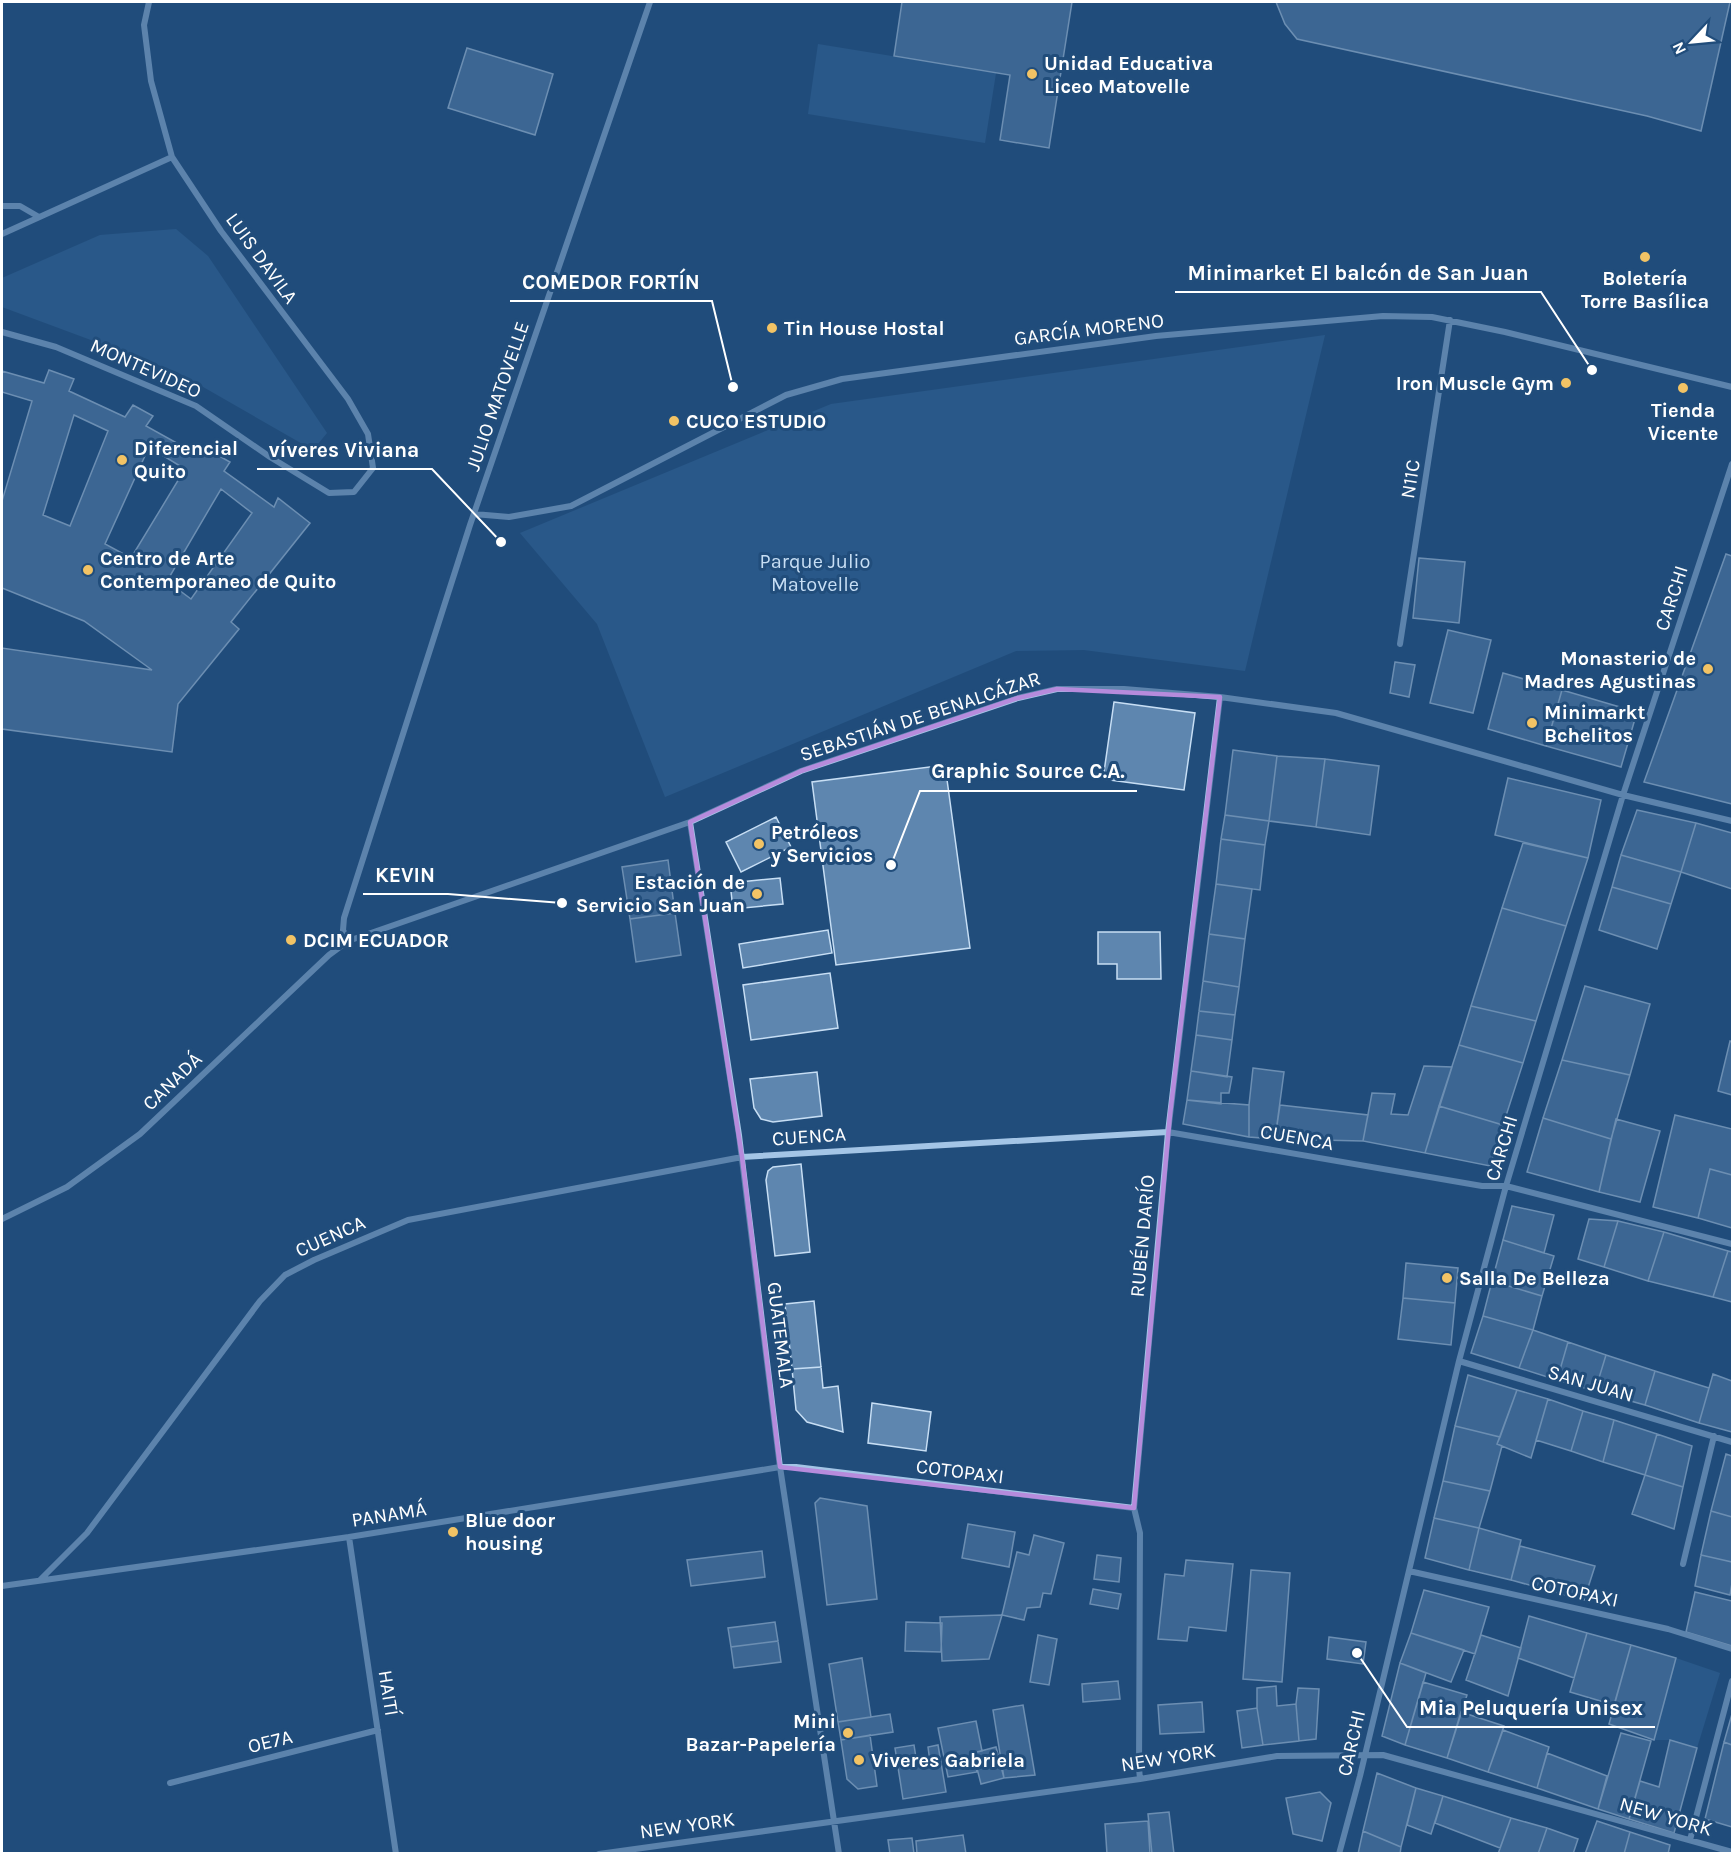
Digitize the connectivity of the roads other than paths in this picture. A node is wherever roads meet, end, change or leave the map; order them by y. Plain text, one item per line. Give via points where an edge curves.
1 (149, 2) edge
2 (650, 2) edge
3 (172, 158) junction
4 (2, 206) edge
5 (39, 217) junction
6 (2, 234) edge
7 (1450, 320) junction
8 (2, 332) edge
9 (1732, 387) edge
10 (1732, 464) edge
11 (329, 492) joint
12 (474, 514) junction
13 (1400, 644) dead end
14 (1220, 697) junction
15 (1623, 795) junction
16 (1732, 821) edge
17 (690, 822) junction
18 (348, 941) junction
19 (1168, 1132) junction
20 (742, 1157) junction
21 (1506, 1186) junction
22 (2, 1219) edge
23 (1732, 1244) edge
24 (1459, 1361) junction
25 (1714, 1436) junction
26 (1732, 1442) edge
27 (780, 1467) junction
28 (1134, 1508) junction
29 (349, 1537) junction
30 (1683, 1564) dead end
31 (1409, 1572) junction
32 (40, 1580) junction
33 (2, 1586) edge
34 (1732, 1649) edge
35 (1732, 1681) edge
36 (378, 1730) junction
37 (1365, 1756) junction
38 (1140, 1779) junction
39 (170, 1783) dead end
40 (834, 1821) junction
41 (1690, 1840) junction
42 (1732, 1852) edge
43 (396, 1854) edge
44 (598, 1854) edge
45 (839, 1854) edge
46 (1339, 1854) edge

1 - 3 street, LUIS DAVILA via 144,25 151,81
2 - 12 street, JULIO MATOVELLE
3 - 5 street
3 - 11 street, LUIS DAVILA via 221,231 348,399 368,434 373,468 354,492
4 - 5 street via 20,206
5 - 6 street
7 - 9 street, GARCÍA MORENO
7 - 12 street, GARCÍA MORENO via 1383,316 1156,336 842,379 786,394 571,506 508,517
7 - 13 street, N11C
8 - 11 street, MONTEVIDEO via 56,347 196,406
10 - 15 street, CARCHI
12 - 18 street, JULIO MATOVELLE via 344,918 343,930
14 - 15 street, SEBASTIÁN DE BENALCÁZAR via 1336,713
14 - 17 street, SEBASTIÁN DE BENALCÁZAR via 1124,689 1057,689 1018,698 801,771
14 - 19 street, RUBÉN DARÍO
15 - 16 street, SEBASTIÁN DE BENALCÁZAR
15 - 21 street, CARCHI
17 - 18 street, SEBASTIÁN DE BENALCÁZAR
17 - 20 street, GUATEMALA
18 - 22 street, CANADÁ via 328,955 140,1134 67,1188
19 - 20 street, CUENCA
19 - 21 street, CUENCA via 1482,1186
19 - 28 street, RUBÉN DARÍO
20 - 27 street, GUATEMALA
20 - 32 street, CUENCA via 408,1220 285,1275 260,1301 87,1533
21 - 23 street, CUENCA
21 - 24 street, CARCHI
24 - 25 street, SAN JUAN
24 - 31 street, CARCHI
25 - 26 street, SAN JUAN
25 - 30 street
27 - 28 street, COTOPAXI
27 - 29 street, PANAMÁ
27 - 40 street, GUATEMALA
28 - 38 street, RUBÉN DARÍO via 1140,1533
29 - 32 street, PANAMÁ
29 - 36 street, HAITÍ
31 - 34 street, COTOPAXI via 1668,1629
31 - 37 street, CARCHI
32 - 33 street, PANAMÁ
35 - 41 street
36 - 39 street, OE7A
36 - 43 street, HAITÍ
37 - 38 street, NEW YORK via 1277,1756
37 - 41 street, NEW YORK via 1383,1755
37 - 46 street, CARCHI
38 - 40 street, NEW YORK
40 - 44 street, NEW YORK
40 - 45 street, GUATEMALA
41 - 42 street, NEW YORK

